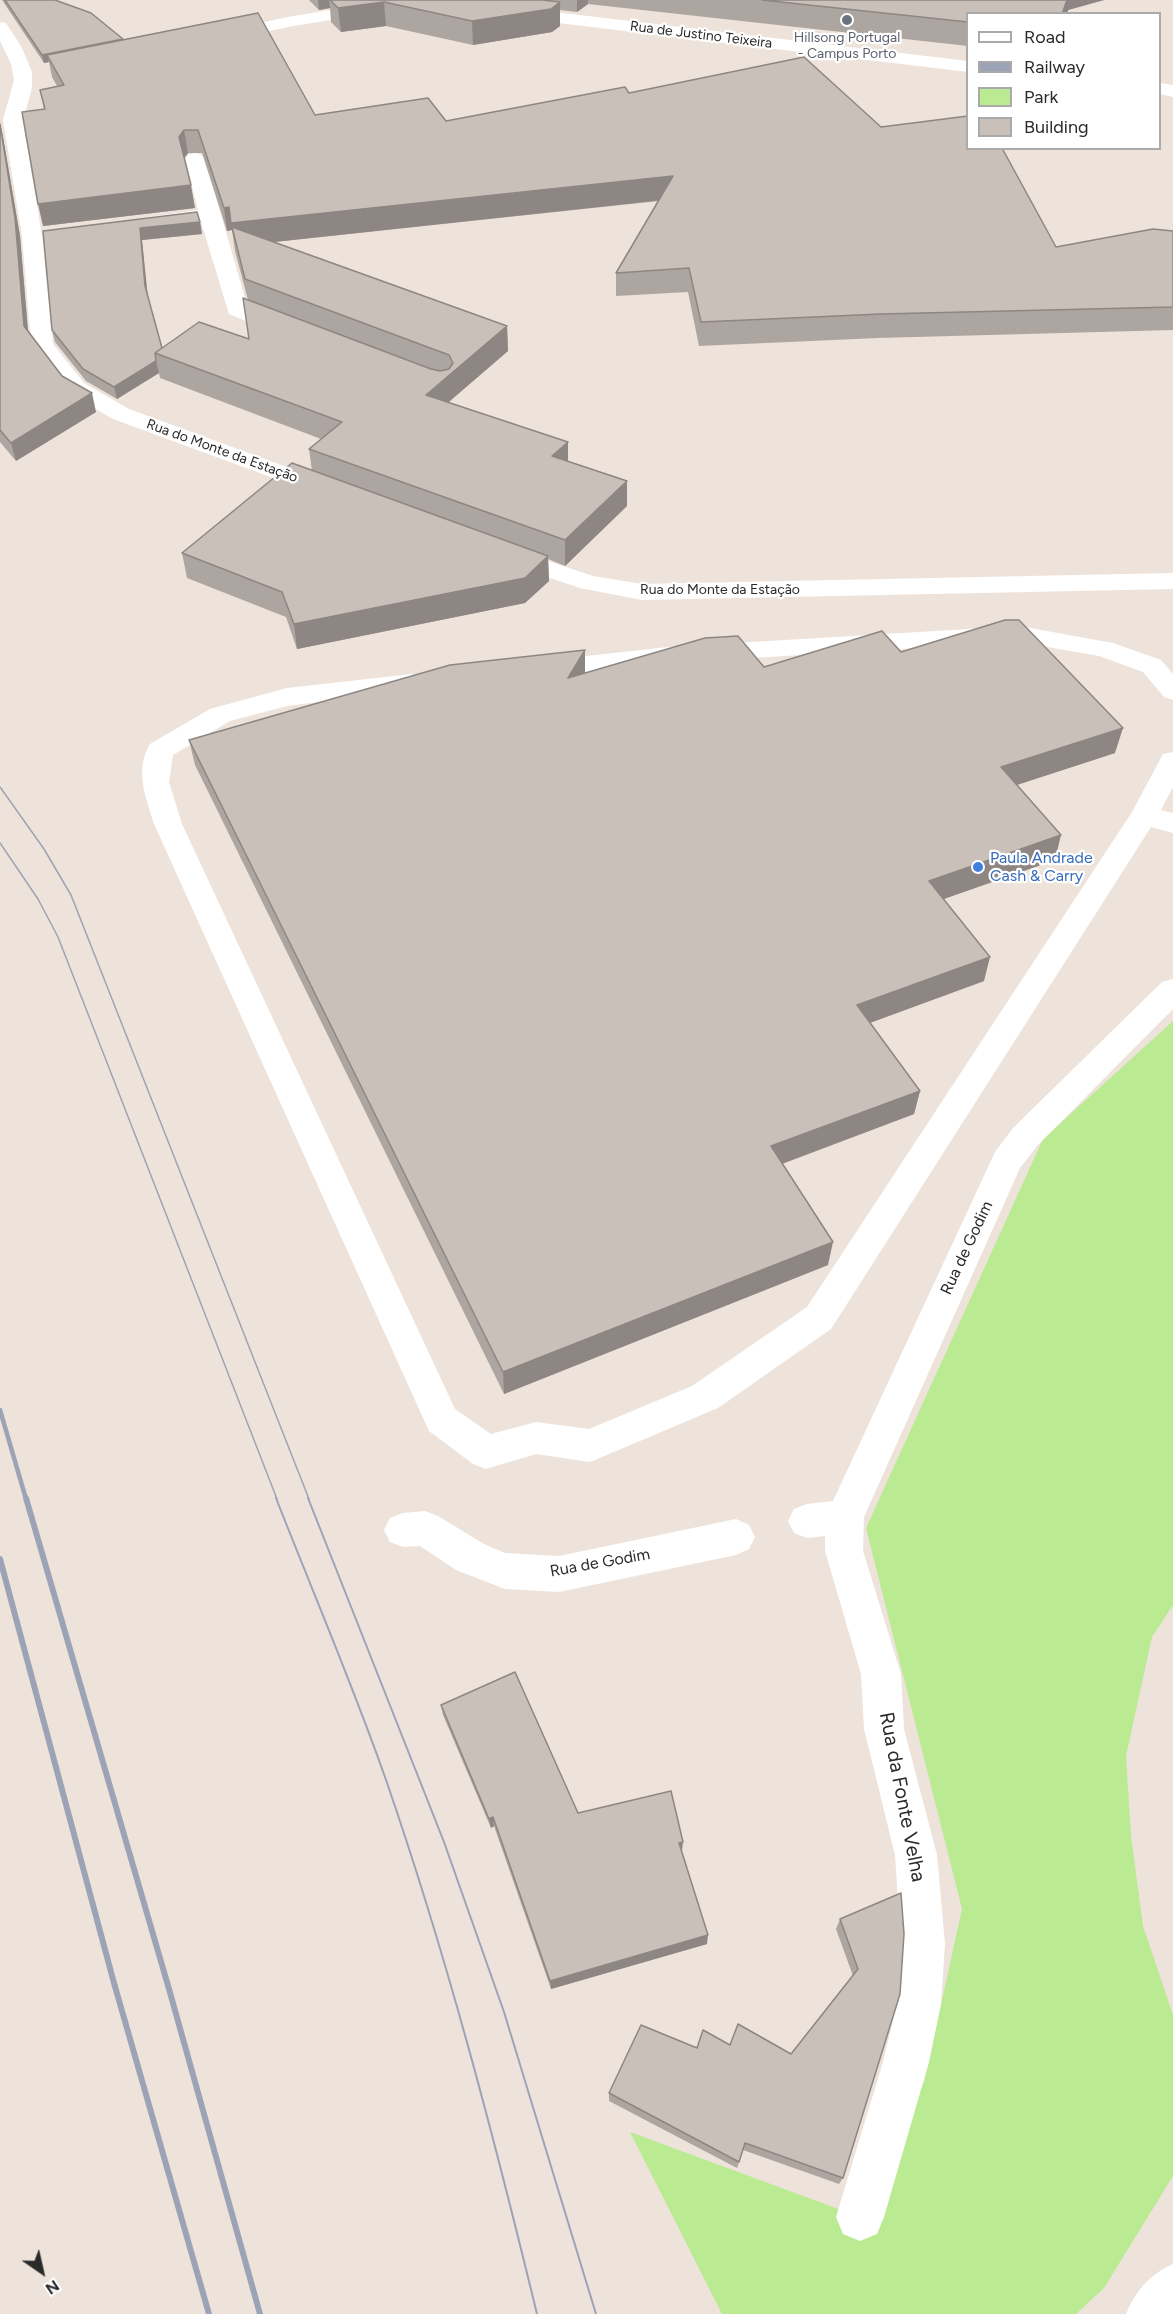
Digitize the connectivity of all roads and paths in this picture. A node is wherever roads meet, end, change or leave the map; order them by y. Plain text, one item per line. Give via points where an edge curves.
1 (427, 0) edge
2 (472, 0) edge
3 (0, 27) edge
4 (205, 40) edge
5 (966, 67) edge
6 (195, 159) edge
7 (209, 214) junction
8 (138, 223) edge
9 (55, 233) edge
10 (32, 236) junction
11 (311, 339) edge
12 (344, 496) edge
13 (489, 549) edge
14 (1173, 581) edge
15 (514, 672) edge
16 (442, 680) edge
17 (1173, 691) edge
18 (1173, 761) edge
19 (1144, 815) junction
20 (1173, 823) edge
21 (1173, 990) edge
22 (845, 1517) junction
23 (807, 1521) dead end
24 (402, 1530) dead end
25 (736, 1537) dead end
26 (860, 2217) dead end
27 (1173, 2288) edge
28 (1150, 2314) edge

1 - 4 street via 293,21
2 - 5 street, Rua de Justino Teixeira via 491,10
3 - 10 street, Rua do Monte da Estação via 30,74 14,108 13,120
6 - 7 street
7 - 8 street
7 - 11 street via 237,309
9 - 10 street
10 - 12 street, Rua do Monte da Estação via 42,344 76,388 122,414
13 - 14 street, Rua do Monte da Estação via 567,578 642,592
15 - 17 street via 668,655 1019,634 1104,649 1152,666
16 - 19 street via 287,697 220,715 160,750 155,782 168,824 441,1420 486,1452 536,1438 590,1446 705,1396 819,1318
18 - 19 street
19 - 20 street
21 - 22 street, Rua de Godim via 1024,1137 1007,1161
22 - 23 street
22 - 26 street, Rua da Fonte Velha via 844,1551 881,1674 884,1729 916,1855 923,1944 919,2004 893,2110
24 - 25 street, Rua de Godim via 425,1528 470,1557 505,1571 559,1574
27 - 28 street

